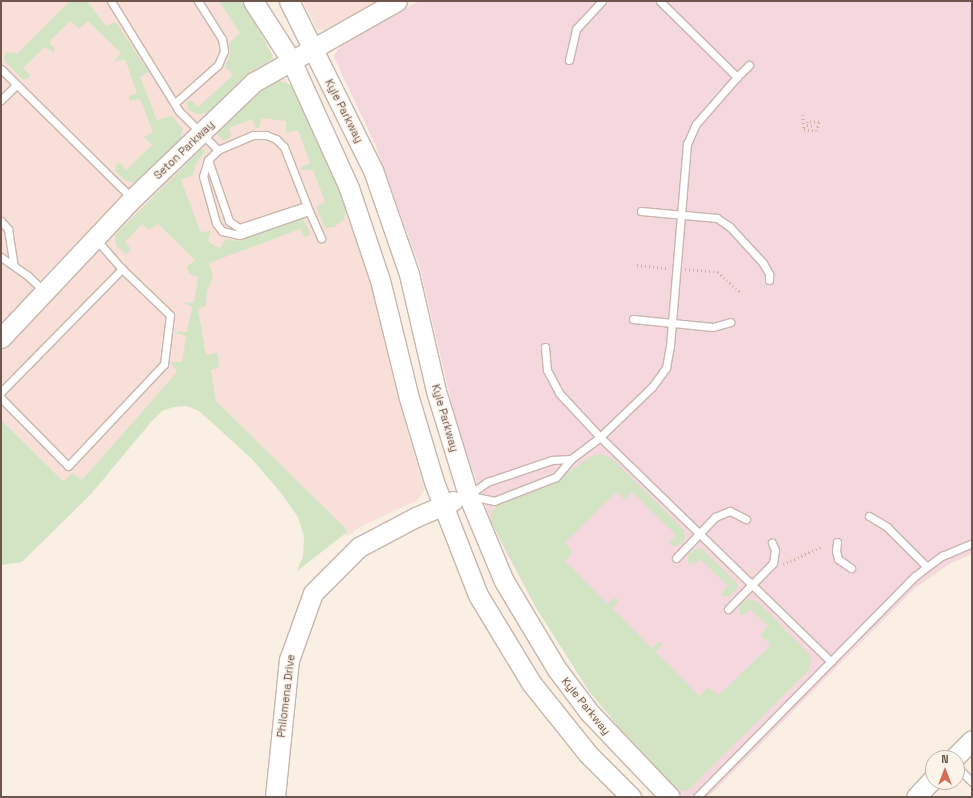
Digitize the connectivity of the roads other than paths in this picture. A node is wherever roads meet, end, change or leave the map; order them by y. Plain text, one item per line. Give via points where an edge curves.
1 (111, 1) edge
2 (198, 1) edge
3 (253, 1) edge
4 (289, 1) edge
5 (397, 1) edge
6 (602, 1) edge
7 (660, 1) edge
8 (312, 49) junction
9 (292, 60) junction
10 (568, 60) dead end
11 (749, 65) dead end
12 (1, 69) edge
13 (737, 78) junction
14 (16, 85) junction
15 (1, 100) edge
16 (175, 103) junction
17 (202, 132) junction
18 (218, 150) junction
19 (208, 160) junction
20 (132, 199) junction
21 (307, 208) junction
22 (641, 211) dead end
23 (680, 214) junction
24 (1, 221) edge
25 (95, 238) junction
26 (321, 238) dead end
27 (1, 257) edge
28 (14, 265) junction
29 (122, 269) junction
30 (769, 280) dead end
31 (44, 291) junction
32 (633, 320) dead end
33 (730, 322) dead end
34 (672, 323) junction
35 (1, 338) edge
36 (545, 347) dead end
37 (1, 392) edge
38 (1, 398) edge
39 (600, 437) junction
40 (571, 459) junction
41 (468, 495) junction
42 (442, 505) junction
43 (869, 516) dead end
44 (746, 518) dead end
45 (699, 534) junction
46 (837, 542) dead end
47 (772, 543) dead end
48 (972, 543) edge
49 (676, 558) dead end
50 (926, 566) junction
51 (851, 568) dead end
52 (752, 585) junction
53 (728, 609) dead end
54 (831, 662) junction
55 (972, 740) edge
56 (962, 750) edge
57 (925, 787) edge
58 (275, 797) edge
59 (631, 797) edge
60 (670, 797) edge
61 (696, 797) edge
62 (916, 797) edge

1 - 16 lane
2 - 16 lane via 222,39 224,51 218,65
3 - 9 street
4 - 8 street, Kyle Parkway
5 - 8 street, Seton Parkway
6 - 10 lane via 576,29
7 - 13 lane
8 - 9 street, Seton Parkway
8 - 41 street, Kyle Parkway via 373,170 409,274 436,391
9 - 17 street, Seton Parkway via 254,82
9 - 42 street via 321,123 380,280 409,398
11 - 13 lane
12 - 14 lane
13 - 23 lane via 703,114 689,134
14 - 15 lane
14 - 20 lane
16 - 17 lane
17 - 18 lane
17 - 20 street, Seton Parkway
18 - 19 lane
18 - 21 lane via 253,135 266,135 276,139 284,147
19 - 21 lane via 228,221 239,228
19 - 21 lane via 203,176 216,223 222,231 240,235
20 - 25 street, Seton Parkway
21 - 26 lane
22 - 23 lane
23 - 30 lane via 711,216 724,222 763,263
23 - 34 lane
24 - 28 lane via 8,229
25 - 29 lane
25 - 31 street, Seton Parkway
27 - 28 lane
28 - 31 lane
29 - 37 lane
29 - 38 lane via 170,315 164,364 68,466
31 - 35 street, Seton Parkway
32 - 34 lane
33 - 34 lane via 713,327
34 - 39 lane via 666,368 652,387
36 - 39 lane via 547,370 552,383
39 - 40 lane
39 - 45 lane
40 - 41 lane via 552,460 487,482
40 - 41 lane via 556,477 494,501
41 - 42 street, Philomena Drive
41 - 60 street, Kyle Parkway via 504,581 556,668 589,712
42 - 58 street, Philomena Drive via 359,547 312,593 289,660
42 - 59 street via 478,595 532,684 588,754
43 - 50 lane via 877,519 891,531
44 - 45 lane via 736,512 724,512 714,518
45 - 49 lane
45 - 52 lane
46 - 51 lane via 838,559
47 - 52 lane via 775,550 773,563
48 - 50 lane
50 - 54 lane
52 - 53 lane
52 - 54 lane
54 - 61 lane
55 - 56 street
57 - 62 street

